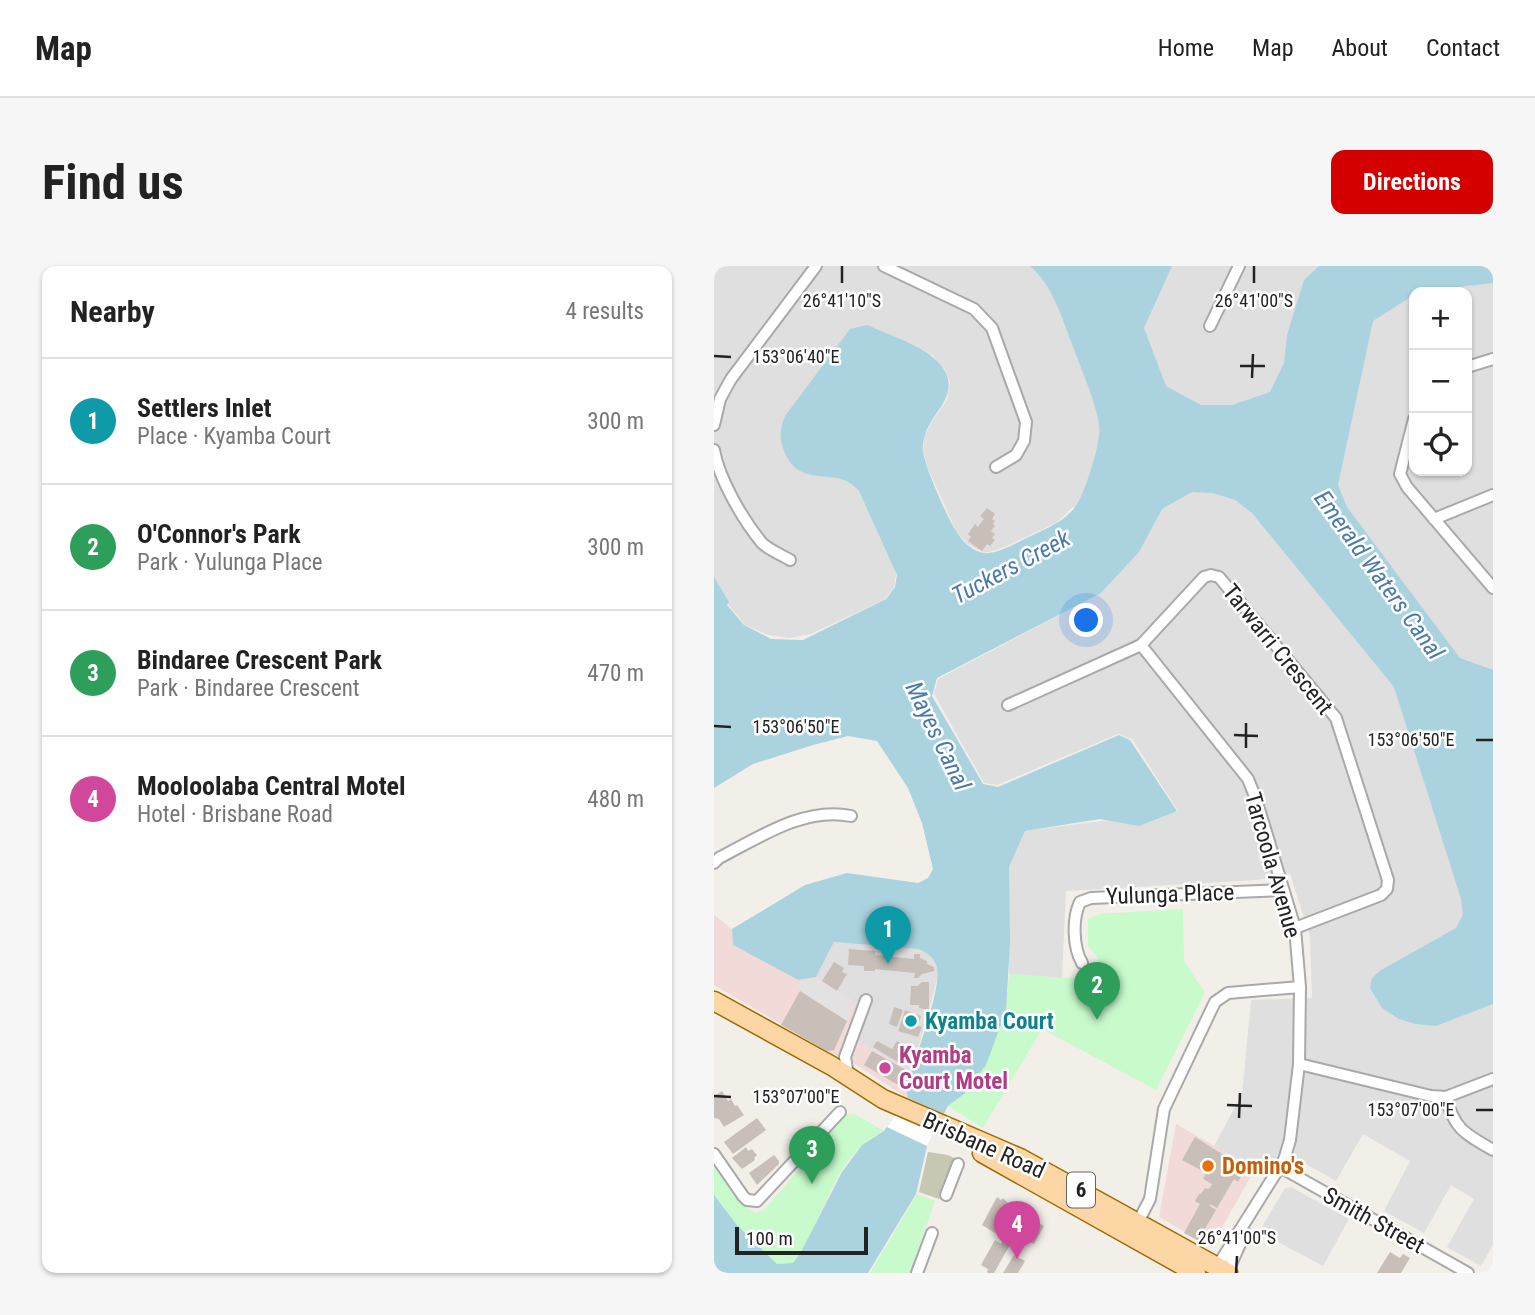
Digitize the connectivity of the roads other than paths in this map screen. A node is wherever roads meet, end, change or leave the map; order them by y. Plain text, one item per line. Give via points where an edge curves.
1 (816, 266) edge
2 (884, 266) edge
3 (1239, 266) edge
4 (1210, 326) dead end
5 (1493, 359) edge
6 (1472, 365) edge
7 (714, 425) edge
8 (1409, 439) edge
9 (714, 450) edge
10 (996, 467) dead end
11 (1493, 495) edge
12 (1434, 519) junction
13 (790, 560) dead end
14 (1493, 588) edge
15 (1142, 645) junction
16 (1008, 705) dead end
17 (850, 816) dead end
18 (714, 863) edge
19 (1283, 890) junction
20 (1295, 928) junction
21 (1082, 964) dead end
22 (1300, 987) junction
23 (866, 1000) dead end
24 (714, 1001) edge
25 (845, 1054) junction
26 (818, 1059) junction
27 (1300, 1064) junction
28 (849, 1078) junction
29 (1493, 1079) edge
30 (1446, 1097) junction
31 (895, 1111) junction
32 (840, 1112) dead end
33 (936, 1129) junction
34 (1493, 1150) edge
35 (714, 1154) edge
36 (958, 1164) dead end
37 (1280, 1167) junction
38 (946, 1195) dead end
39 (1138, 1222) junction
40 (932, 1233) dead end
41 (1223, 1272) edge
42 (917, 1273) edge
43 (1196, 1273) edge
44 (1468, 1273) edge

1 - 7 street via 731,379
2 - 10 street via 974,310 992,328 1026,422 1024,441 1016,455
3 - 4 street
5 - 6 street
8 - 12 street via 1400,474
9 - 13 street via 726,486 764,545
11 - 12 street
12 - 14 street
15 - 16 street
15 - 19 street, Tarcoola Avenue via 1248,779
15 - 20 street, Tarwarri Crescent via 1204,577 1219,577 1336,718 1388,880 1387,889
17 - 18 street via 834,812 783,825
19 - 20 street, Tarcoola Avenue
19 - 21 street, Yulunga Place via 1080,902 1076,952
20 - 22 street, Tarcoola Avenue
22 - 27 street, Tarcoola Avenue
22 - 39 street via 1228,993 1215,1002 1164,1110 1150,1199
23 - 25 street
24 - 26 main road, Brisbane Road / 6
25 - 26 street via 834,1060
25 - 28 street
26 - 28 main road, Brisbane Road
26 - 31 main road, Brisbane Road / 6 via 850,1088
27 - 30 street
27 - 37 street, Tarcoola Avenue via 1290,1140
28 - 31 main road, Brisbane Road
29 - 30 street
30 - 34 street via 1450,1114 1464,1134
31 - 33 main road, Brisbane Road / 6
32 - 35 street via 757,1201 743,1196
33 - 39 main road, Brisbane Road / 6 via 1020,1158
33 - 43 main road, Brisbane Road / 6
36 - 38 street
37 - 41 street, Tarcoola Avenue
37 - 44 street, Smith Street
39 - 41 main road, Brisbane Road / 6
40 - 42 street

